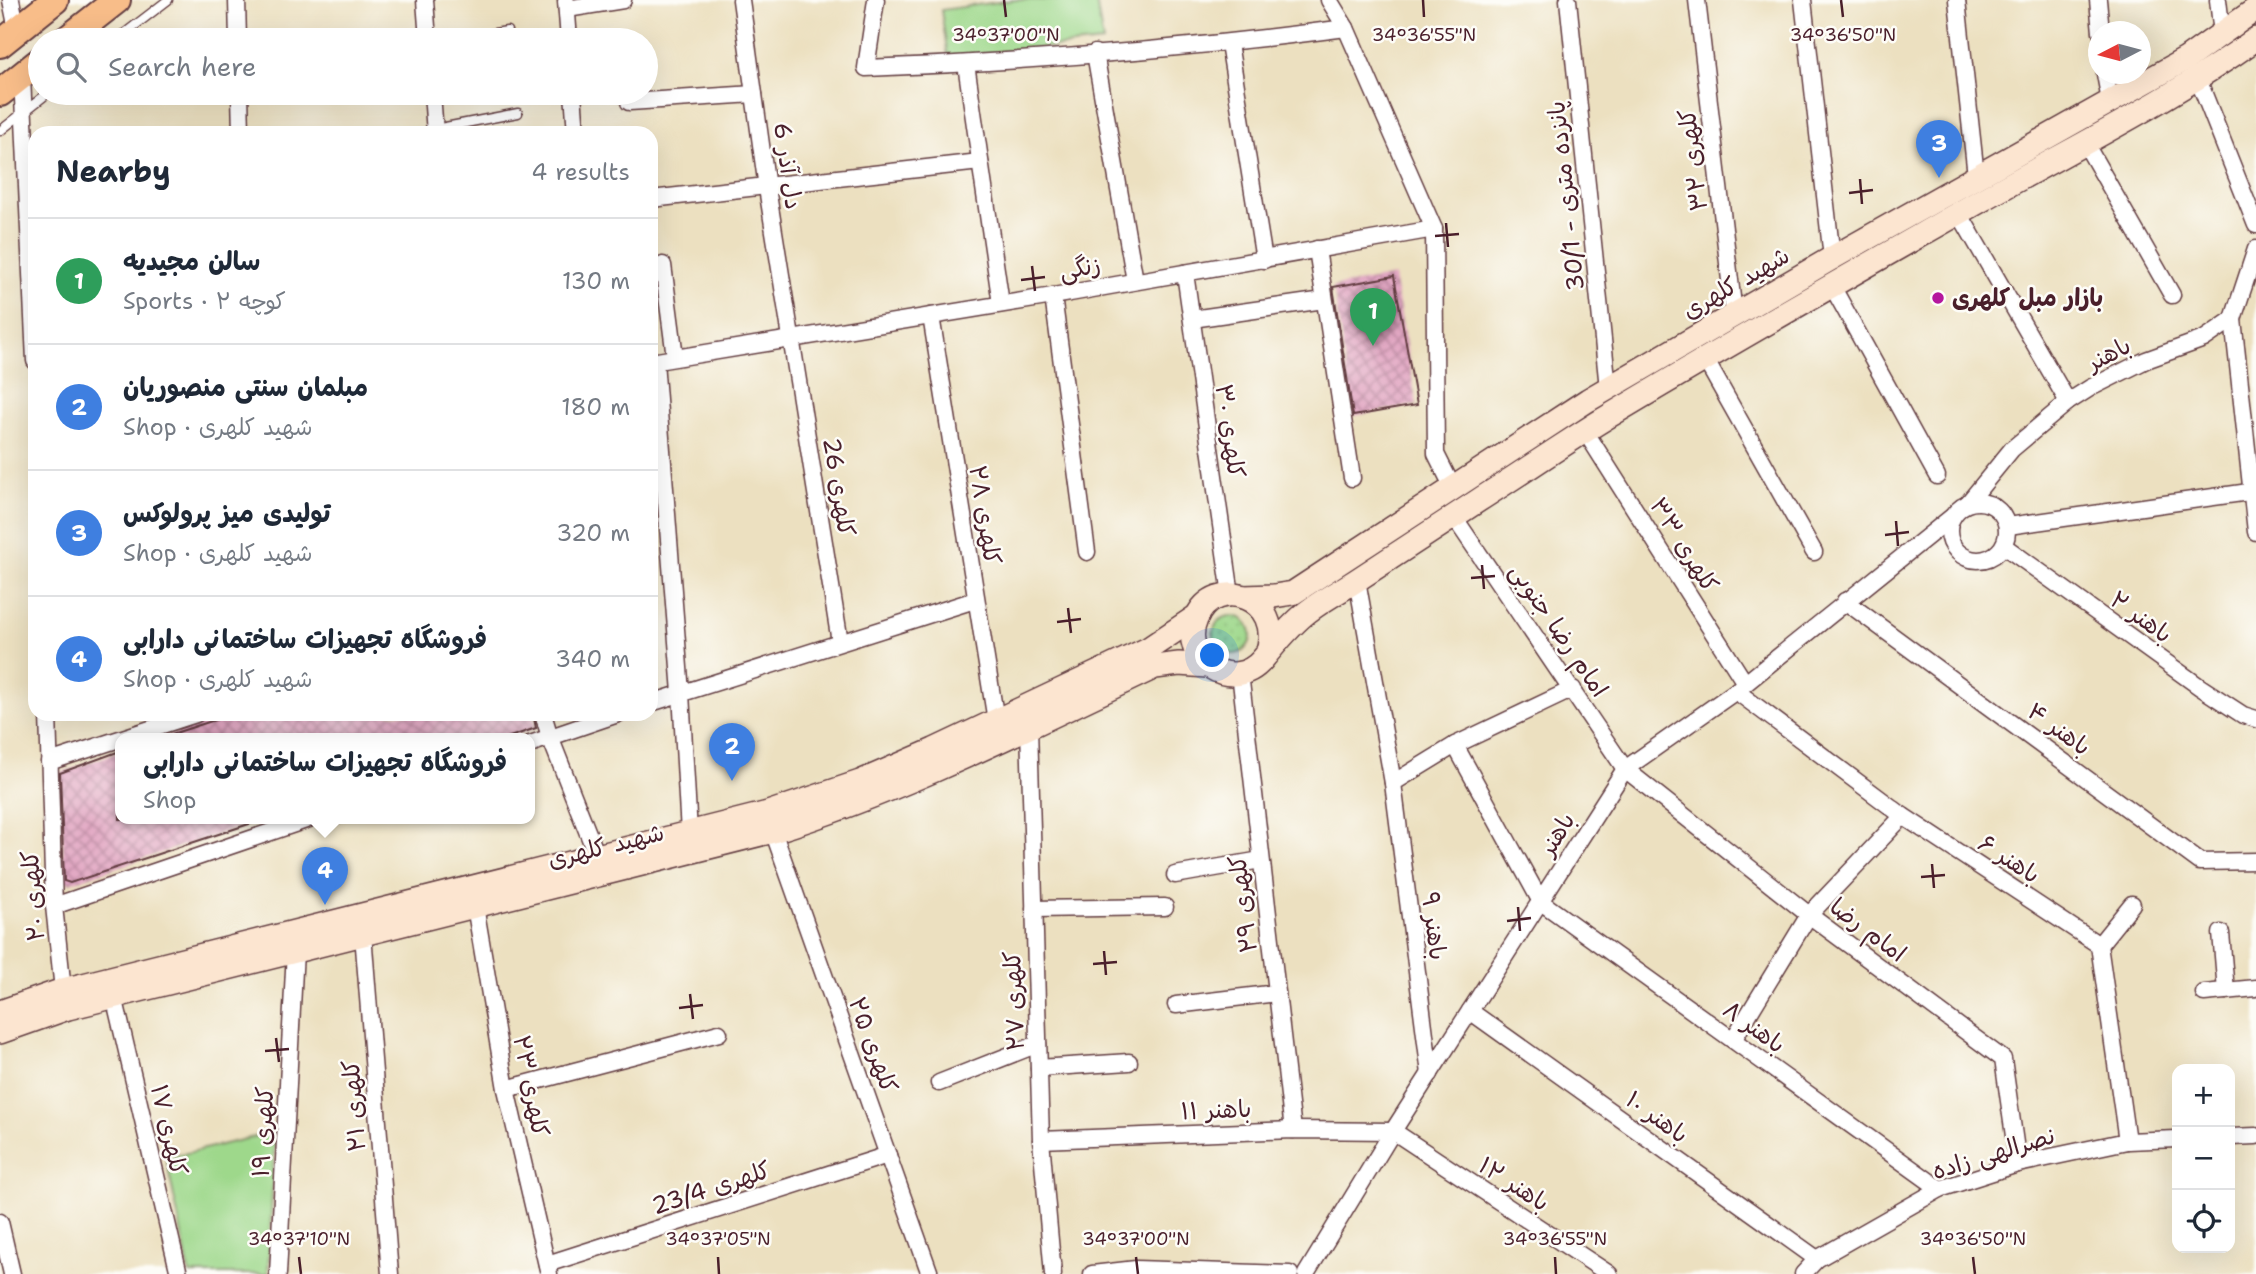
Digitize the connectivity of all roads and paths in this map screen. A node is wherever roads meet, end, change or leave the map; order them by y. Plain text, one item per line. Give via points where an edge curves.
1 (11, 0) edge
2 (55, 0) edge
3 (117, 0) edge
4 (168, 0) edge
5 (237, 0) edge
6 (425, 0) edge
7 (624, 0) edge
8 (741, 0) edge
9 (876, 0) edge
10 (1329, 0) edge
11 (1568, 0) edge
12 (1697, 0) edge
13 (1803, 0) edge
14 (1957, 0) edge
15 (2098, 0) edge
16 (2218, 0) edge
17 (566, 5) edge
18 (2256, 9) edge
19 (2100, 21) edge
20 (81, 28) edge
21 (132, 28) edge
22 (238, 28) edge
23 (427, 28) edge
24 (568, 28) edge
25 (1346, 28) junction
26 (2222, 34) junction
27 (8, 37) edge
28 (2256, 39) edge
29 (1229, 43) junction
30 (1095, 53) junction
31 (966, 64) junction
32 (28, 70) edge
33 (2198, 79) junction
34 (2107, 84) edge
35 (28, 87) edge
36 (0, 93) edge
37 (754, 94) junction
38 (658, 100) edge
39 (2110, 101) junction
40 (33, 105) edge
41 (240, 105) edge
42 (433, 105) edge
43 (574, 105) edge
44 (24, 112) junction
45 (518, 113) dead end
46 (241, 126) edge
47 (435, 126) edge
48 (458, 126) edge
49 (575, 126) edge
50 (0, 131) edge
51 (2085, 143) junction
52 (980, 162) junction
53 (1976, 176) junction
54 (767, 188) junction
55 (28, 197) edge
56 (658, 198) edge
57 (1959, 213) junction
58 (2256, 225) edge
59 (1434, 229) junction
60 (1317, 249) junction
61 (2256, 249) edge
62 (1832, 258) junction
63 (1264, 260) junction
64 (663, 265) dead end
65 (1185, 273) junction
66 (1135, 281) junction
67 (1832, 286) junction
68 (2172, 295) dead end
69 (1053, 296) junction
70 (1324, 300) junction
71 (1001, 304) junction
72 (1734, 314) junction
73 (931, 316) junction
74 (1192, 319) junction
75 (2233, 319) junction
76 (793, 339) junction
77 (675, 357) junction
78 (1705, 359) junction
79 (658, 361) edge
80 (1608, 388) junction
81 (2068, 402) junction
82 (1585, 431) junction
83 (1937, 476) dead end
84 (1352, 478) dead end
85 (1453, 488) junction
86 (2254, 491) edge
87 (1968, 503) junction
88 (658, 515) edge
89 (1952, 516) junction
90 (1454, 517) junction
91 (2008, 526) junction
92 (2256, 532) edge
93 (2004, 546) junction
94 (1087, 552) dead end
95 (1814, 552) dead end
96 (1357, 580) junction
97 (1238, 596) junction
98 (975, 600) junction
99 (1844, 601) junction
100 (1197, 615) junction
101 (840, 642) junction
102 (1267, 654) junction
103 (1207, 666) junction
104 (1240, 673) junction
105 (1741, 687) junction
106 (1573, 689) junction
107 (681, 693) junction
108 (658, 701) edge
109 (2256, 719) edge
110 (48, 721) edge
111 (175, 721) edge
112 (545, 721) edge
113 (597, 721) edge
114 (996, 721) junction
115 (1029, 727) junction
116 (138, 733) edge
117 (550, 737) junction
118 (115, 740) edge
119 (535, 742) edge
120 (1455, 745) junction
121 (49, 762) junction
122 (1625, 769) junction
123 (1393, 783) junction
124 (1903, 816) junction
125 (294, 824) edge
126 (773, 831) junction
127 (689, 833) junction
128 (597, 856) junction
129 (1261, 860) junction
130 (2256, 861) edge
131 (1175, 875) dead end
132 (1541, 902) junction
133 (2132, 904) dead end
134 (54, 906) junction
135 (475, 906) junction
136 (1166, 906) dead end
137 (1034, 909) junction
138 (1810, 915) junction
139 (2221, 933) dead end
140 (363, 934) junction
141 (2099, 945) junction
142 (295, 951) junction
143 (2256, 989) edge
144 (63, 990) junction
145 (2226, 991) junction
146 (1277, 993) junction
147 (2204, 993) dead end
148 (114, 996) junction
149 (1176, 1005) dead end
150 (1470, 1011) junction
151 (0, 1012) edge
152 (0, 1032) edge
153 (719, 1033) dead end
154 (1733, 1040) junction
155 (1038, 1044) junction
156 (1129, 1062) dead end
157 (1039, 1068) junction
158 (1430, 1074) junction
159 (939, 1083) dead end
160 (506, 1089) junction
161 (1293, 1130) junction
162 (1393, 1131) junction
163 (2256, 1136) edge
164 (2235, 1138) edge
165 (2172, 1139) edge
166 (1041, 1140) junction
167 (2127, 1141) junction
168 (888, 1155) junction
169 (2018, 1164) junction
170 (1940, 1189) junction
171 (0, 1222) edge
172 (1817, 1259) junction
173 (548, 1269) edge
174 (12, 1274) edge
175 (179, 1274) edge
176 (278, 1274) edge
177 (390, 1274) edge
178 (930, 1274) edge
179 (1053, 1274) edge
180 (1092, 1274) edge
181 (1290, 1274) edge
182 (1306, 1274) edge
183 (1609, 1274) edge
184 (1803, 1274) edge

1 - 27 street
2 - 27 main road
3 - 20 main road
4 - 21 lane
5 - 22 street
6 - 23 street
7 - 17 street
8 - 37 street, دل آذر 6
9 - 31 street via 866,68
10 - 25 street
11 - 80 street, 30/1 - پانزده متری
12 - 72 street, کلهری ۳۲
13 - 62 street
14 - 53 street
15 - 19 street
16 - 26 street
17 - 24 street
18 - 26 main road, شهید کلهری
25 - 29 street
25 - 59 street
26 - 39 main road, شهید کلهری
28 - 33 main road, شهید کلهری
29 - 30 street
29 - 63 street
30 - 31 street
30 - 66 street
31 - 52 street
32 - 36 main road
33 - 51 main road, شهید کلهری
33 - 58 street
34 - 39 street
35 - 44 street
37 - 38 street
37 - 54 street, دل آذر 6
39 - 53 main road, شهید کلهری
40 - 44 lane
41 - 46 street
42 - 47 street
43 - 49 street
44 - 50 lane
44 - 55 street
45 - 48 lane
51 - 57 main road, شهید کلهری
51 - 68 street
52 - 54 street
52 - 71 street
53 - 62 main road, شهید کلهری
54 - 56 street
54 - 76 street, دل آذر 6
57 - 67 main road, شهید کلهری
57 - 81 street
59 - 60 street, زنگی
59 - 85 street via 1436,454
60 - 63 street, زنگی
60 - 70 street
61 - 75 street
62 - 72 main road, شهید کلهری
63 - 65 street, زنگی
64 - 77 street
65 - 66 street, زنگی
65 - 74 street, کلهری ۳۰
66 - 69 street, زنگی
67 - 78 main road, شهید کلهری
67 - 83 street
69 - 71 street, زنگی
69 - 94 street
70 - 74 street
70 - 84 street
71 - 73 street, زنگی
72 - 80 main road, شهید کلهری
73 - 76 street, زنگی
73 - 98 street, کلهری ۲۸
74 - 97 street, کلهری ۳۰
75 - 81 street, باهنر via 2204,339 2146,360
75 - 86 street
76 - 77 street, زنگی
76 - 101 street, کلهری 26
77 - 79 street, زنگی
78 - 82 main road, شهید کلهری
78 - 95 street
80 - 85 main road, شهید کلهری
81 - 87 street, باهنر via 2012,449
82 - 90 main road, شهید کلهری
82 - 105 street, کلهری ۳۳
85 - 97 main road, شهید کلهری via 1293,593
86 - 91 street
86 - 92 street
87 - 89 street
87 - 91 street via 1997,508
88 - 107 street
89 - 93 street via 1952,546 1959,554 1988,559
89 - 99 street, باهنر
90 - 96 main road, شهید کلهری
90 - 106 street, امام رضا جنوبی
91 - 93 street
93 - 109 street, باهنر ۲ via 2200,687
96 - 102 main road, شهید کلهری via 1306,613
96 - 123 street, باهنر ۹
97 - 100 main road via 1217,597
97 - 102 main road via 1266,614 1271,627
98 - 101 street
98 - 114 street, کلهری ۲۸
99 - 105 street, باهنر
99 - 130 street, باهنر ۴ via 2200,862
100 - 103 main road via 1193,643
100 - 114 main road, شهید کلهری via 1148,649
101 - 107 street
102 - 104 main road via 1258,665
103 - 104 main road via 1219,673
103 - 115 main road, شهید کلهری via 1155,667
104 - 129 street, کلهری ۲۹
105 - 122 street, باهنر
105 - 124 street, باهنر ۶
106 - 120 street
106 - 122 street, امام رضا جنوبی
107 - 108 street
107 - 127 street
110 - 121 street, کلهری ۲۰
111 - 116 street
112 - 117 street
113 - 117 street
114 - 127 main road, شهید کلهری via 860,782
115 - 126 main road, شهید کلهری via 867,800
115 - 137 street, کلهری ۲۷
117 - 119 street
117 - 128 street
118 - 121 street
120 - 123 street
120 - 132 street
121 - 134 street, کلهری ۲۰
122 - 132 street, باهنر
122 - 138 street, امام رضا
123 - 158 street, باهنر ۹
124 - 138 street
124 - 141 street, باهنر ۶
125 - 134 street
126 - 135 main road, شهید کلهری
126 - 168 street, کلهری ۲۵
127 - 128 main road, شهید کلهری
128 - 144 main road, شهید کلهری
129 - 131 street
129 - 146 street, کلهری ۲۹
132 - 150 street, باهنر
132 - 154 street, باهنر ۸
133 - 141 street
134 - 144 street, کلهری ۲۰
135 - 140 main road, شهید کلهری
135 - 160 street, کلهری ۲۳
136 - 137 street
137 - 155 street, کلهری ۲۷
138 - 154 street
138 - 169 street, امام رضا via 2003,1059
139 - 145 street
140 - 142 main road, شهید کلهری
140 - 177 street, کلهری ۲۱
141 - 167 street
142 - 148 main road, شهید کلهری
142 - 176 street, کلهری ۱۹
143 - 145 street
144 - 151 main road, شهید کلهری
145 - 147 street
146 - 149 street
146 - 161 street, کلهری ۲۹
148 - 152 main road, شهید کلهری
148 - 175 street, کلهری ۱۷
150 - 158 street, باهنر
150 - 172 street, باهنر ۱۰
153 - 160 street
154 - 170 street, باهنر ۸
155 - 157 street, کلهری ۲۷
155 - 159 street
156 - 157 street
157 - 166 street, کلهری ۲۷
158 - 162 street, باهنر
160 - 173 street, کلهری ۲۳
161 - 162 street, باهنر ۱۱
161 - 166 street, باهنر ۱۱
162 - 182 street, باهنر
162 - 183 street, باهنر ۱۲
163 - 164 street
165 - 167 street, نصرالهی زاده
166 - 179 street, کلهری ۲۷
167 - 169 street, نصرالهی زاده
168 - 173 street, کلهری 23/4
168 - 178 street, کلهری ۲۵
169 - 170 street, نصرالهی زاده
170 - 172 street, نصرالهی زاده
171 - 174 street
172 - 184 street, نصرالهی زاده
180 - 181 street via 1136,1269

